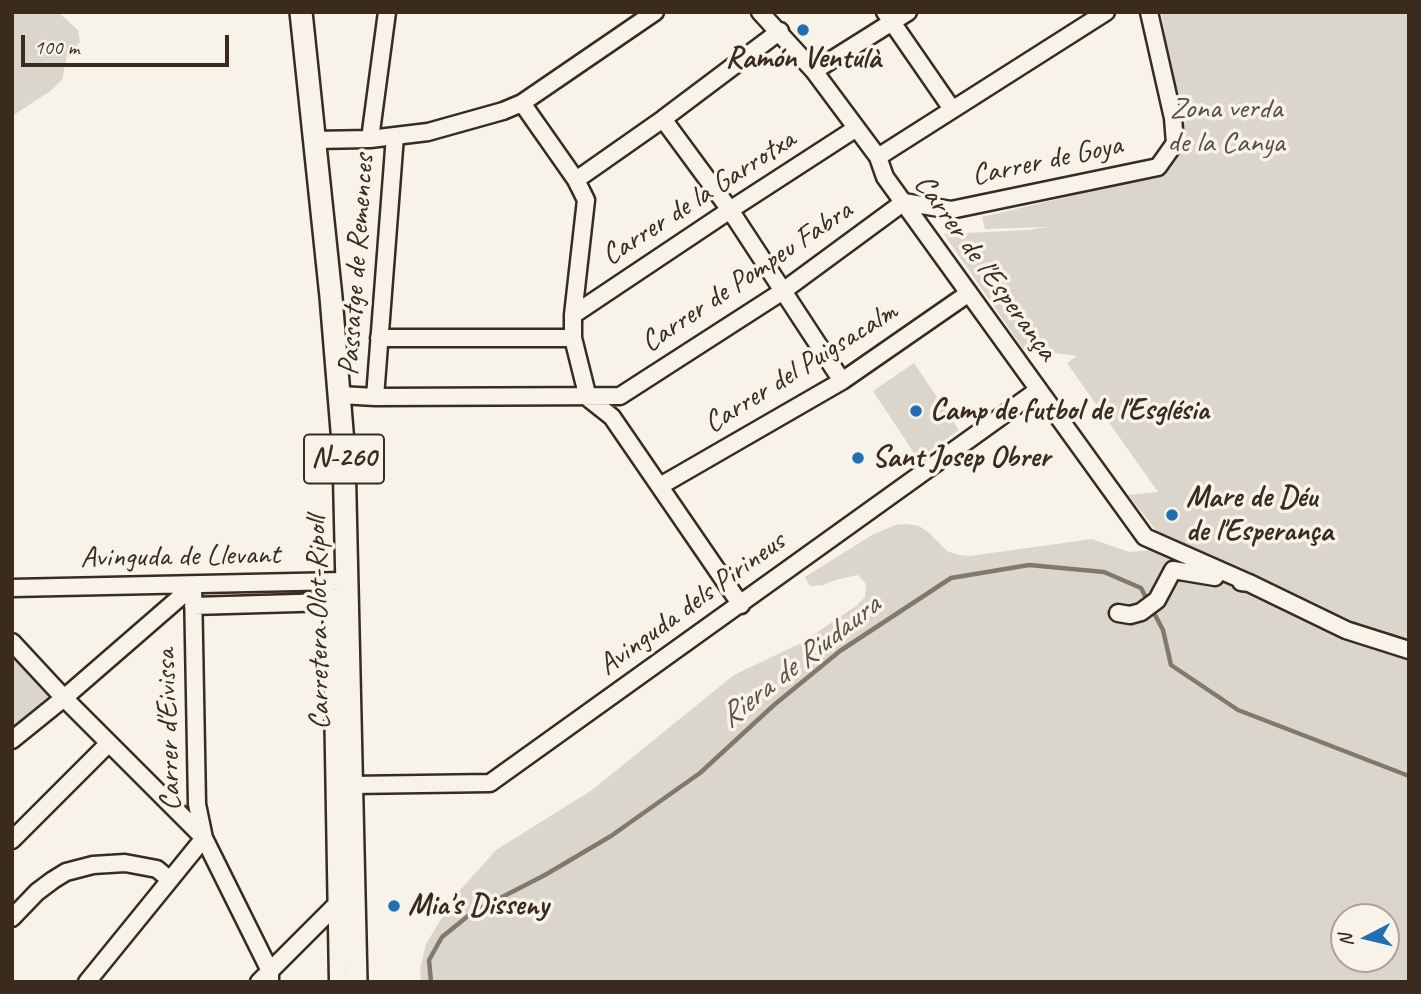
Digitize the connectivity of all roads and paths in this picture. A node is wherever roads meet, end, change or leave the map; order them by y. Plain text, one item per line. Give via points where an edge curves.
1 (301, 12) edge
2 (387, 12) edge
3 (655, 12) edge
4 (760, 12) edge
5 (908, 12) edge
6 (1106, 12) edge
7 (1149, 12) edge
8 (888, 17) edge
9 (780, 31) junction
10 (814, 71) junction
11 (522, 103) junction
12 (952, 109) junction
13 (663, 119) junction
14 (855, 130) junction
15 (395, 136) junction
16 (370, 139) junction
17 (314, 140) junction
18 (878, 157) junction
19 (576, 180) junction
20 (904, 202) junction
21 (730, 210) junction
22 (783, 291) junction
23 (969, 293) junction
24 (573, 315) junction
25 (379, 338) junction
26 (573, 338) junction
27 (842, 381) junction
28 (1038, 390) junction
29 (340, 395) junction
30 (375, 397) junction
31 (588, 398) junction
32 (660, 486) junction
33 (340, 581) junction
34 (1249, 583) junction
35 (193, 586) junction
36 (12, 588) edge
37 (332, 602) junction
38 (741, 605) junction
39 (193, 606) junction
40 (1118, 613) dead end
41 (12, 642) edge
42 (1409, 650) edge
43 (64, 698) junction
44 (12, 740) edge
45 (109, 743) junction
46 (352, 785) junction
47 (204, 838) junction
48 (12, 840) edge
49 (170, 880) junction
50 (337, 904) junction
51 (12, 918) edge
52 (266, 978) edge
53 (87, 982) edge
54 (338, 982) edge
55 (356, 982) edge

1 - 17 main road, Carretera Olot-Ripoll / N-260
2 - 16 street
3 - 11 street
4 - 9 street, Carrer de l'Esperança
5 - 8 street
6 - 12 street
7 - 20 street, Carrer de Goya via 1175,143 1158,167 951,210
8 - 10 street
8 - 12 street
9 - 10 street, Carrer de l'Esperança
9 - 13 street
10 - 14 street, Carrer de l'Esperança
11 - 15 street via 428,132
11 - 19 street
12 - 18 street
13 - 19 street
13 - 21 street
14 - 18 street, Carrer de l'Esperança
14 - 21 street, Carrer de la Garrotxa
15 - 16 street
15 - 25 street, Passatge de Remences
16 - 17 street
17 - 29 main road, Carretera Olot-Ripoll / N-260
18 - 20 street, Carrer de l'Esperança via 885,177
19 - 24 street via 586,200
20 - 22 street, Carrer de Pompeu Fabra
20 - 23 street, Carrer de l'Esperança
21 - 22 street
21 - 24 street, Carrer de la Garrotxa
22 - 27 street
22 - 31 street, Carrer de Pompeu Fabra via 620,396
23 - 27 street, Carrer del Puigsacalm
23 - 28 street, Carrer de l'Esperança
24 - 26 street
25 - 26 street
25 - 30 street, Passatge de Remences
26 - 31 street
27 - 32 street, Carrer del Puigsacalm
28 - 34 street, Carrer de l'Esperança via 1145,537
28 - 38 street, Avinguda dels Pirineus
29 - 30 street
29 - 33 main road, Carretera Olot-Ripoll / N-260 via 344,455
30 - 31 street
31 - 32 street via 612,416
32 - 38 street
33 - 35 street, Avinguda de Llevant
33 - 37 street
33 - 46 main road, Carretera Olot-Ripoll / N-260
34 - 40 street via 1173,570 1157,600 1141,612
34 - 42 street via 1346,630
35 - 36 street, Avinguda de Llevant
35 - 39 street, Carrer d'Eivissa
35 - 43 street
37 - 39 street, Avinguda de Llevant
37 - 50 street
38 - 46 street, Avinguda dels Pirineus via 490,783
39 - 47 street, Carrer d'Eivissa via 197,804
41 - 43 street
43 - 44 street
43 - 45 street
45 - 47 street
45 - 48 street
46 - 55 main road, Carretera Olot-Ripoll / N-260
47 - 49 street
47 - 52 street, Carrer d'Eivissa
49 - 51 street via 157,869 125,863 66,872 37,892
49 - 53 street
50 - 52 street
50 - 54 street

